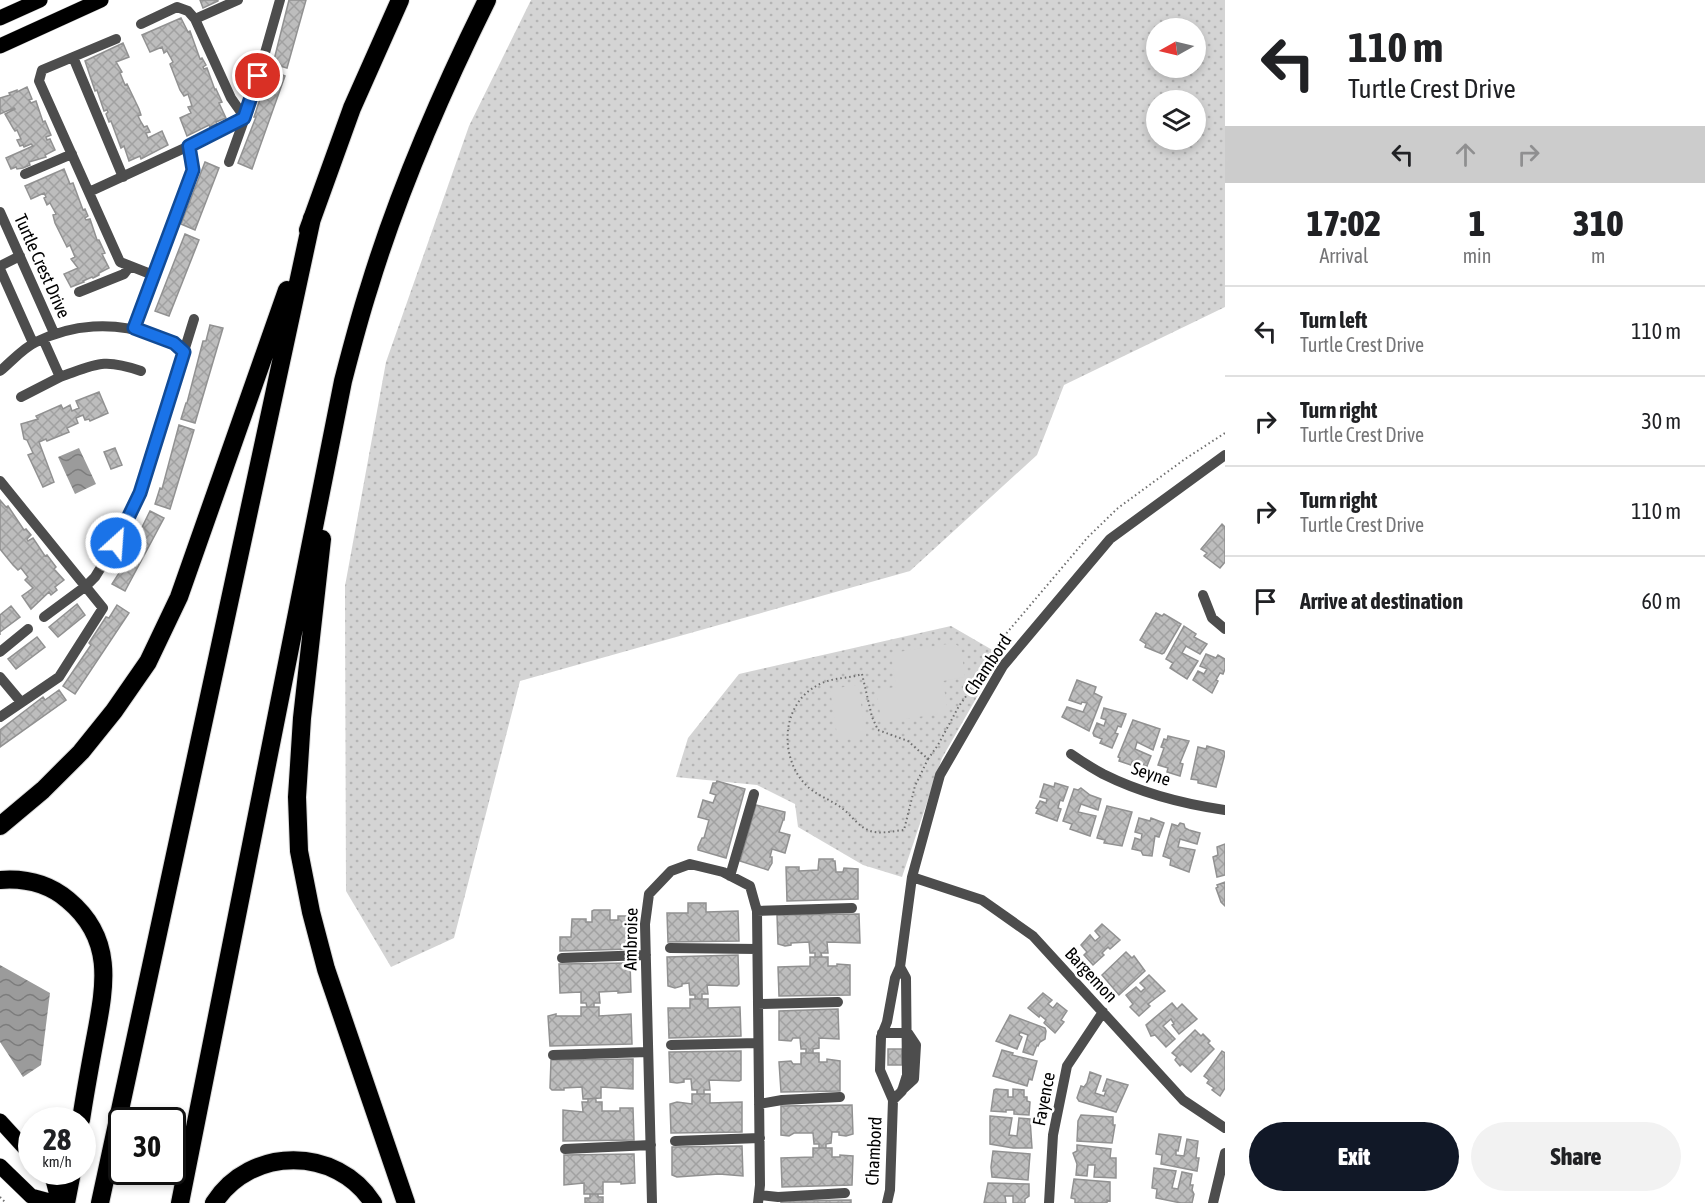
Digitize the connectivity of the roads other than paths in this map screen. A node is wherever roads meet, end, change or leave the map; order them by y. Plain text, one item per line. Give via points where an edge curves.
1 (40, 0) edge
2 (101, 0) edge
3 (238, 0) edge
4 (280, 0) edge
5 (400, 0) edge
6 (487, 0) edge
7 (0, 18) edge
8 (195, 19) junction
9 (141, 24) dead end
10 (116, 39) dead end
11 (0, 46) edge
12 (73, 57) junction
13 (244, 118) junction
14 (189, 146) junction
15 (72, 154) junction
16 (229, 162) dead end
17 (25, 174) dead end
18 (123, 177) junction
19 (89, 192) junction
20 (0, 212) edge
21 (312, 218) junction
22 (20, 256) junction
23 (130, 266) junction
24 (0, 268) edge
25 (153, 275) junction
26 (79, 292) dead end
27 (194, 320) dead end
28 (134, 328) junction
29 (54, 333) junction
30 (38, 341) junction
31 (184, 352) junction
32 (0, 371) edge
33 (141, 371) dead end
34 (60, 377) junction
35 (21, 397) dead end
36 (335, 417) junction
37 (1225, 455) edge
38 (0, 481) edge
39 (86, 586) junction
40 (1203, 596) dead end
41 (44, 617) dead end
42 (28, 629) dead end
43 (1225, 629) edge
44 (0, 652) edge
45 (0, 677) edge
46 (21, 702) junction
47 (0, 717) edge
48 (1071, 754) dead end
49 (754, 794) dead end
50 (1225, 810) edge
51 (0, 826) edge
52 (730, 876) junction
53 (912, 877) junction
54 (0, 880) edge
55 (852, 908) dead end
56 (757, 911) junction
57 (670, 948) dead end
58 (757, 949) junction
59 (646, 955) junction
60 (562, 958) dead end
61 (900, 967) junction
62 (838, 1002) dead end
63 (758, 1004) junction
64 (1103, 1012) junction
65 (908, 1033) junction
66 (882, 1034) junction
67 (758, 1043) junction
68 (671, 1045) dead end
69 (648, 1052) junction
70 (553, 1054) dead end
71 (840, 1097) dead end
72 (893, 1100) junction
73 (759, 1104) junction
74 (83, 1107) edge
75 (0, 1121) edge
76 (1225, 1128) edge
77 (760, 1138) junction
78 (18, 1141) edge
79 (675, 1141) dead end
80 (651, 1145) junction
81 (565, 1149) dead end
82 (1225, 1153) edge
83 (0, 1166) edge
84 (54, 1185) edge
85 (69, 1185) edge
86 (845, 1193) dead end
87 (182, 1194) edge
88 (758, 1199) edge
89 (216, 1200) edge
90 (58, 1203) edge
91 (66, 1203) edge
92 (100, 1203) edge
93 (373, 1203) edge
94 (406, 1203) edge
95 (652, 1203) edge
96 (887, 1203) edge
97 (1049, 1203) edge
98 (1213, 1203) edge

1 - 7 main road
2 - 11 main road
3 - 8 street
4 - 13 street
5 - 21 highway via 352,108
6 - 36 highway via 449,76 402,192 369,287
8 - 9 street via 177,7
8 - 13 street
10 - 12 street
12 - 15 street via 42,70 39,81
12 - 18 street
13 - 14 street
13 - 16 street
14 - 18 street
14 - 25 street via 193,170
15 - 17 street
15 - 19 street
18 - 19 street
19 - 23 street via 120,262
20 - 22 street, Turtle Crest Drive
21 - 51 highway via 179,597 148,662 81,752
21 - 92 highway
22 - 24 street
22 - 29 street, Turtle Crest Drive
23 - 25 street
23 - 26 street, Turtle Crest Drive via 124,274
24 - 30 street
25 - 28 street
27 - 31 street
28 - 29 street, Turtle Crest Drive via 109,325
28 - 31 street, Turtle Crest Drive via 174,343
29 - 30 street, Turtle Crest Drive
30 - 32 street, Turtle Crest Drive
30 - 34 street
31 - 39 street via 140,493 116,543
33 - 34 street via 108,362
34 - 35 street
36 - 87 highway
36 - 94 highway via 302,718 297,797 299,851 326,969
37 - 53 street, Chambord via 1110,538 1003,666 940,775
38 - 39 street
39 - 41 street
39 - 46 street via 103,608 59,677
40 - 43 street via 1212,618
42 - 44 street
45 - 46 street
46 - 47 street
48 - 50 street, Seyne via 1103,774 1140,789 1188,804
49 - 52 street
52 - 56 street, Ambroise via 750,886
52 - 59 street, Ambroise via 690,864 670,871 649,894
53 - 61 street, Chambord
53 - 64 street, Bargemon via 982,900 1033,936
54 - 74 highway via 34,882 60,893 82,912 100,946 103,998
55 - 56 street
56 - 58 street, Ambroise
57 - 58 street
58 - 63 street, Ambroise
59 - 60 street
59 - 69 street, Ambroise
61 - 65 street, Chambord via 906,978
61 - 66 street, Chambord
62 - 63 street
63 - 67 street, Ambroise
64 - 76 street, Bargemon via 1183,1101
64 - 97 street, Fayence via 1067,1066 1053,1135
65 - 66 street
65 - 72 street, Chambord via 907,1075 902,1091
66 - 72 street, Chambord via 880,1070
67 - 68 street
67 - 73 street, Ambroise
69 - 70 street
69 - 80 street, Ambroise
71 - 73 street
72 - 96 street, Chambord
73 - 77 street, Ambroise
75 - 78 main road
77 - 79 street
77 - 88 street, Ambroise
80 - 81 street
80 - 95 street, Ambroise
82 - 98 street
83 - 90 main road via 31,1196
84 - 90 main road
85 - 91 highway
86 - 88 street
89 - 93 highway via 235,1179 262,1165 291,1159 322,1164 351,1179

